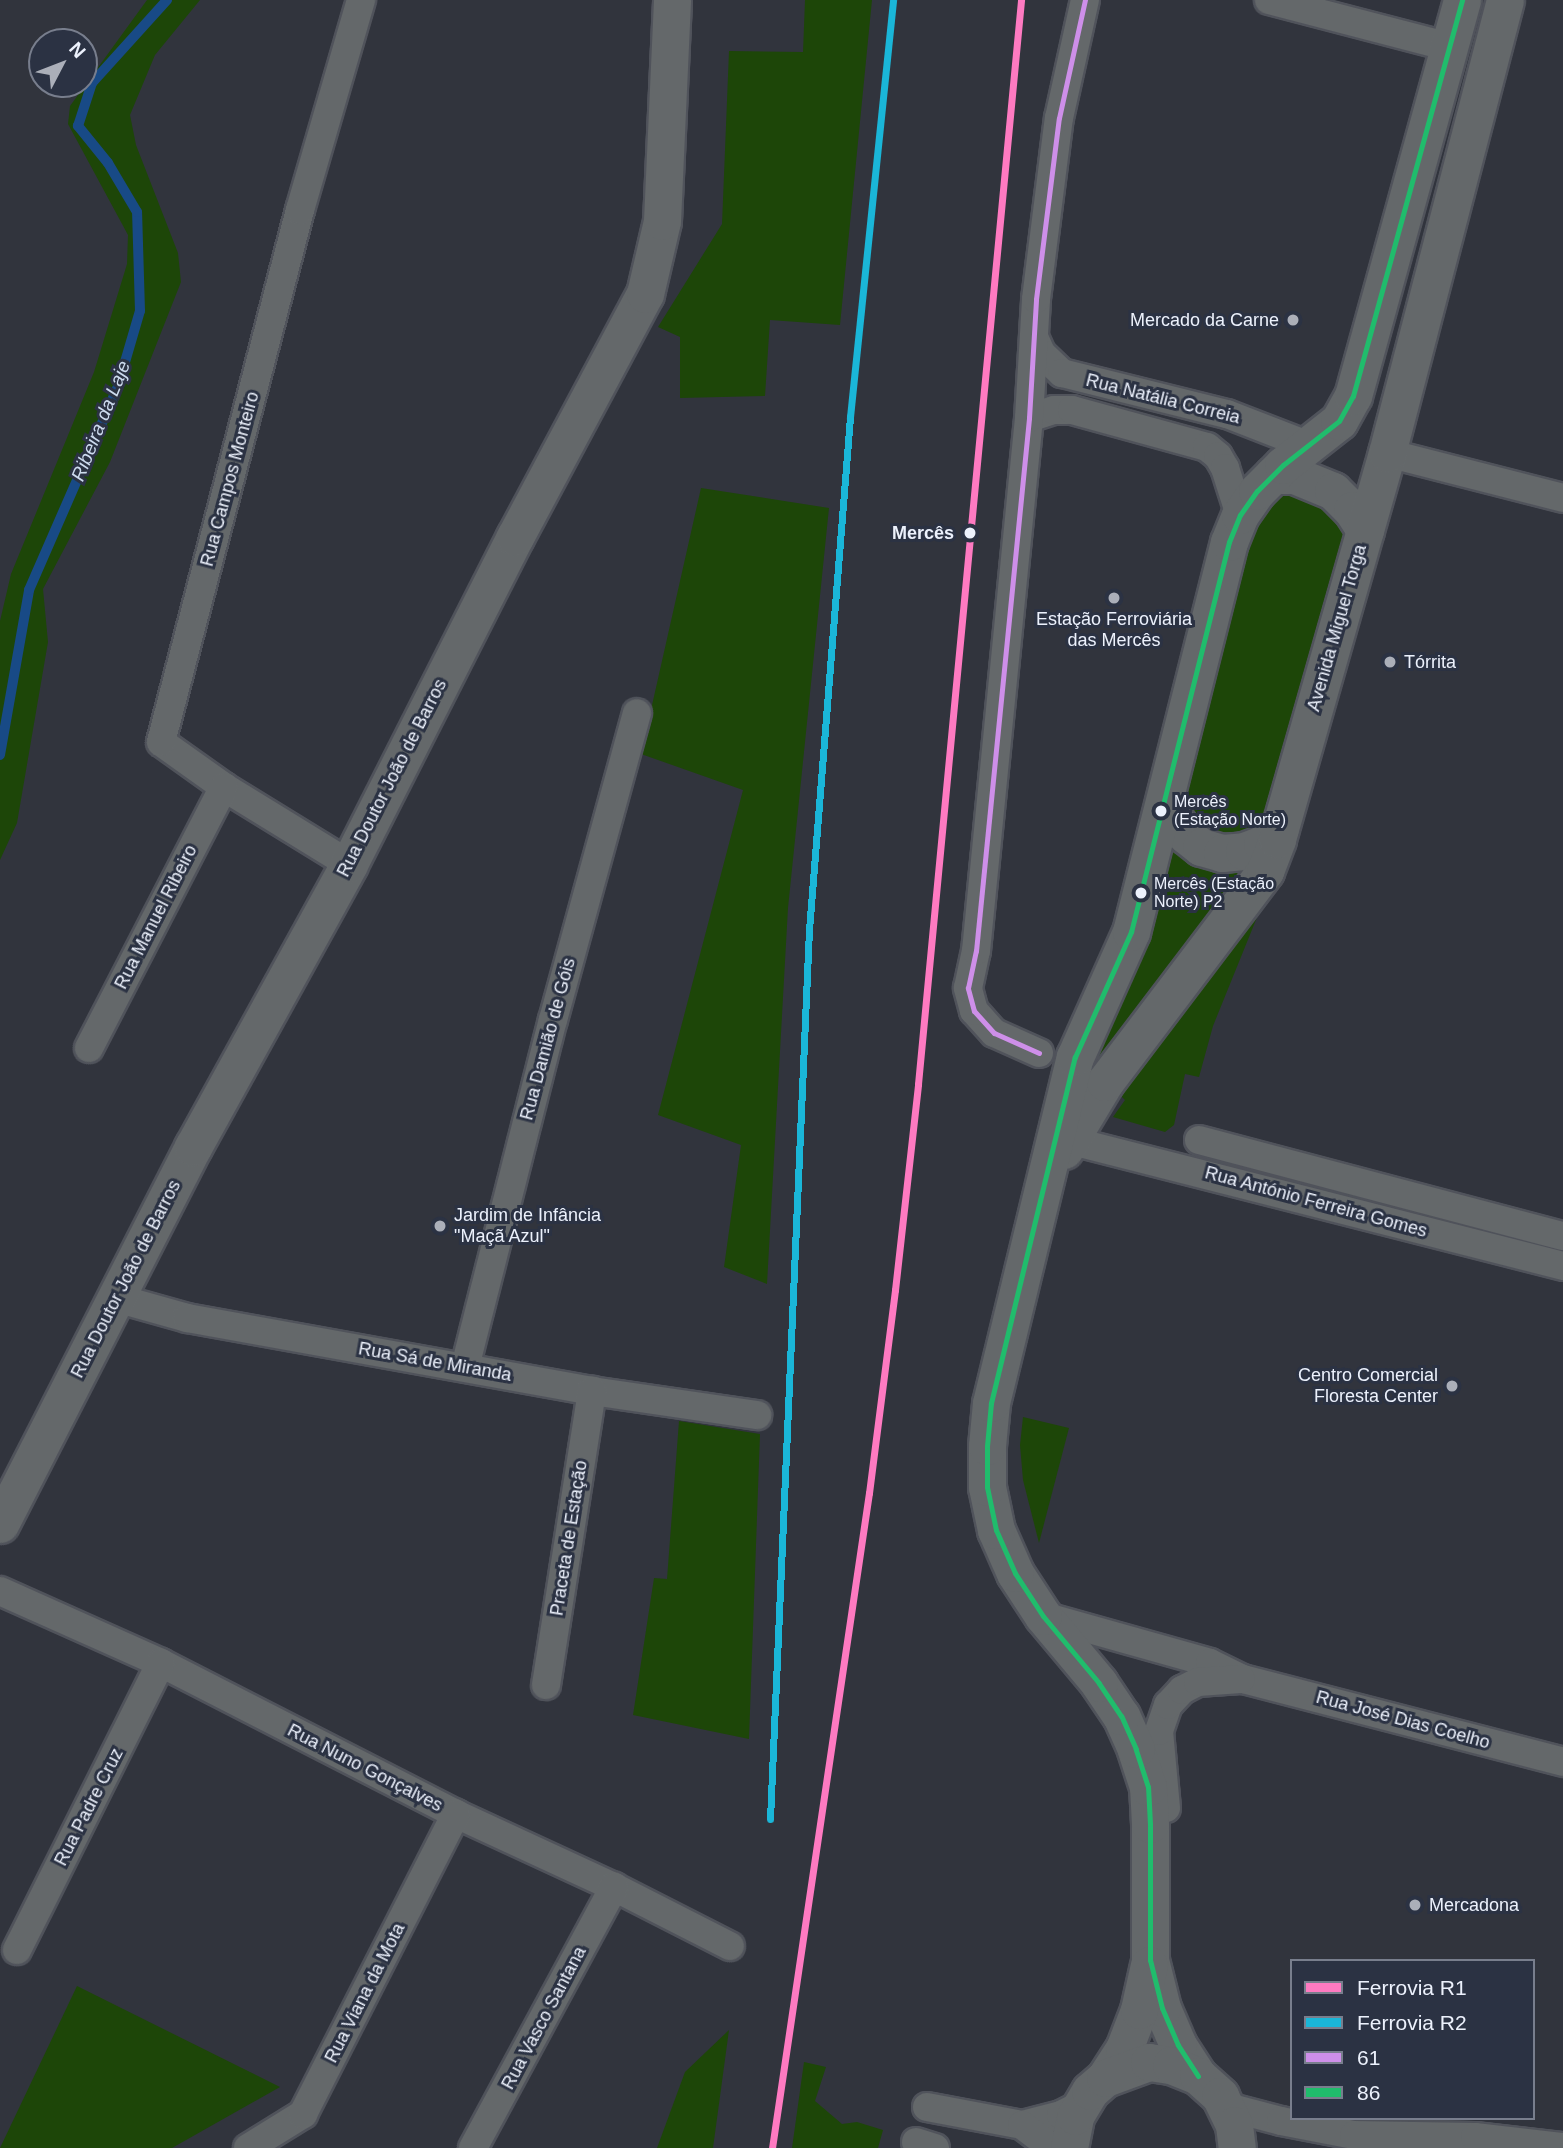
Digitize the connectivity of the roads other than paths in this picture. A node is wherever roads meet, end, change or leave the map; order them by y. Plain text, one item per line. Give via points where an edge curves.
1 (361, 0) edge
2 (672, 0) edge
3 (1085, 0) edge
4 (1269, 0) edge
5 (1462, 0) edge
6 (1505, 0) edge
7 (1449, 47) junction
8 (1034, 337) junction
9 (1030, 418) junction
10 (1307, 445) junction
11 (1387, 453) junction
12 (1273, 475) junction
13 (1563, 498) edge
14 (1240, 515) junction
15 (1365, 530) junction
16 (637, 713) dead end
17 (224, 787) junction
18 (1164, 805) junction
19 (1280, 829) junction
20 (349, 864) junction
21 (89, 1048) dead end
22 (1039, 1053) dead end
23 (1068, 1140) junction
24 (1199, 1140) dead end
25 (1042, 1197) junction
26 (1563, 1236) edge
27 (1563, 1266) edge
28 (116, 1298) junction
29 (465, 1367) junction
30 (592, 1391) junction
31 (757, 1415) dead end
32 (0, 1524) edge
33 (0, 1591) edge
34 (1043, 1616) junction
35 (161, 1663) junction
36 (1243, 1679) junction
37 (546, 1685) dead end
38 (1563, 1762) edge
39 (456, 1814) junction
40 (1151, 1870) junction
41 (614, 1887) junction
42 (730, 1946) dead end
43 (17, 1950) dead end
44 (1150, 1960) junction
45 (1198, 2076) junction
46 (1105, 2078) junction
47 (1081, 2105) junction
48 (1224, 2106) junction
49 (927, 2107) dead end
50 (1022, 2125) junction
51 (1354, 2135) junction
52 (1563, 2147) edge
53 (248, 2148) edge
54 (473, 2148) edge
55 (1054, 2148) edge
56 (1069, 2148) edge
57 (1237, 2148) edge
58 (1315, 2148) edge

1 - 17 street, Rua Campos Monteiro via 300,210 161,743
2 - 20 street, Rua Doutor João de Barros via 662,221 645,294
3 - 8 street via 1059,118
4 - 7 street
5 - 7 street, Avenida Miguel Torga
6 - 11 street, Avenida Miguel Torga
7 - 10 street, Avenida Miguel Torga via 1353,396 1339,421
8 - 9 street
8 - 10 street, Rua Natália Correia via 1041,353 1062,373 1227,414
9 - 14 street, Rua Natália Correia via 1072,410 1207,447 1225,468
9 - 22 street via 976,951 968,988 974,1010 994,1033
10 - 12 street, Avenida Miguel Torga
11 - 13 street
11 - 15 street, Avenida Miguel Torga
12 - 14 street, Avenida Miguel Torga
12 - 15 street via 1294,475 1333,491
14 - 18 street, Avenida Miguel Torga via 1219,580
15 - 19 street, Avenida Miguel Torga
16 - 29 street, Rua Damião de Góis
17 - 20 street, Rua Campos Monteiro
17 - 21 street, Rua Manuel Ribeiro
18 - 19 street via 1186,835 1222,853 1262,844
18 - 25 street, Avenida Miguel Torga via 1131,932 1075,1057
19 - 23 street, Avenida Miguel Torga via 1265,871 1105,1082
20 - 28 street, Rua Doutor João de Barros via 193,1147
23 - 25 street, Avenida Miguel Torga
23 - 27 street, Rua António Ferreira Gomes
24 - 26 street, Rua António Ferreira Gomes
25 - 34 street, Avenida Miguel Torga via 998,1367 987,1446 996,1530 1015,1573
28 - 29 street, Rua Sá de Miranda via 187,1318
28 - 32 street, Rua Doutor João de Barros
29 - 30 street, Rua Sá de Miranda
30 - 31 street, Rua Sá de Miranda
30 - 37 street, Praceta de Estação
33 - 35 street, Rua Nuno Gonçalves
34 - 36 street, Rua José Dias Coelho via 1210,1663
34 - 40 street, Avenida Miguel Torga via 1099,1683 1136,1749 1148,1787
35 - 39 street, Rua Nuno Gonçalves
35 - 43 street, Rua Padre Cruz
36 - 38 street, Rua José Dias Coelho
36 - 40 street, Rua José Dias Coelho via 1190,1686 1175,1697 1162,1717 1165,1830
39 - 41 street, Rua Nuno Gonçalves
39 - 53 street, Rua Viana da Mota via 303,2113
40 - 44 street, Avenida Miguel Torga
41 - 42 street, Rua Nuno Gonçalves
41 - 54 street, Rua Vasco Santana
44 - 45 street, Avenida Miguel Torga via 1162,2008
44 - 46 street, Avenida Miguel Torga via 1139,2010 1124,2049
45 - 46 street via 1149,2062
45 - 48 street, Avenida Miguel Torga via 1220,2096
46 - 47 street, Avenida Miguel Torga
47 - 50 street
47 - 56 street
48 - 51 street
48 - 57 street, Avenida Miguel Torga via 1234,2125
49 - 50 street
50 - 55 street
51 - 52 street via 1475,2137
51 - 58 street

